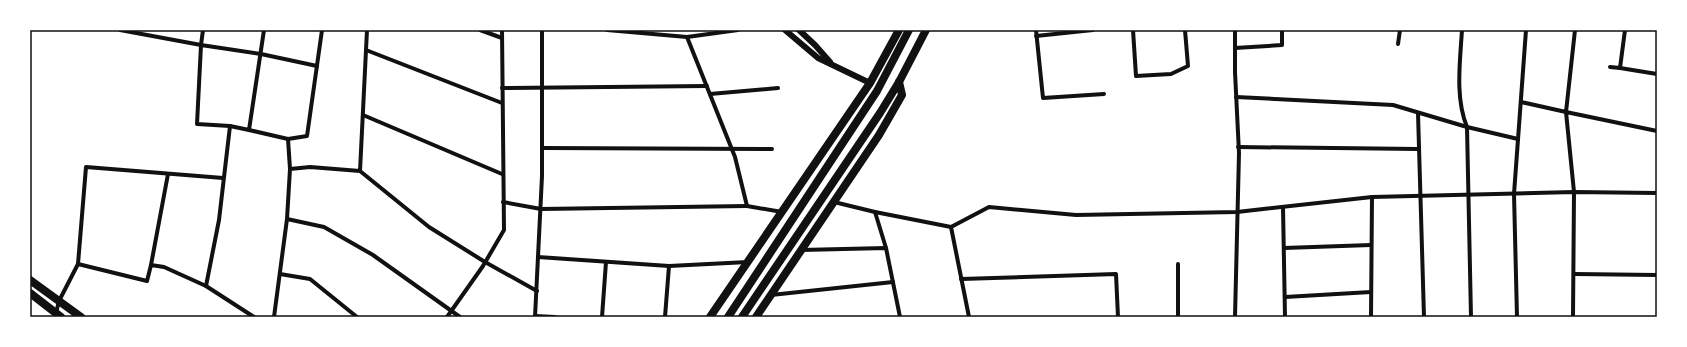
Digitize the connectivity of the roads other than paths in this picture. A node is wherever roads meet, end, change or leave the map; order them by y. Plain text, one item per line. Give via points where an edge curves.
1 (120, 30) edge
2 (203, 30) edge
3 (264, 30) edge
4 (322, 30) edge
5 (367, 30) edge
6 (480, 30) edge
7 (502, 30) edge
8 (542, 30) edge
9 (607, 30) edge
10 (738, 30) edge
11 (785, 30) edge
12 (799, 30) edge
13 (899, 30) edge
14 (909, 30) edge
15 (926, 30) edge
16 (1036, 30) edge
17 (1093, 30) edge
18 (1133, 30) edge
19 (1186, 30) edge
20 (1235, 30) edge
21 (1282, 30) edge
22 (1400, 30) edge
23 (1462, 30) edge
24 (1526, 30) edge
25 (1575, 30) edge
26 (1625, 30) edge
27 (143, 32) edge
28 (1036, 36) junction
29 (687, 37) junction
30 (502, 38) junction
31 (1398, 44) dead end
32 (202, 45) junction
33 (1235, 48) junction
34 (366, 50) junction
35 (261, 54) junction
36 (832, 64) junction
37 (317, 66) junction
38 (1610, 66) dead end
39 (1620, 68) junction
40 (1657, 74) edge
41 (870, 82) junction
42 (899, 82) junction
43 (707, 86) junction
44 (502, 88) junction
45 (542, 88) junction
46 (778, 88) dead end
47 (710, 94) junction
48 (1104, 94) dead end
49 (1236, 97) junction
50 (1521, 102) junction
51 (502, 103) junction
52 (1566, 112) junction
53 (1418, 114) junction
54 (363, 115) junction
55 (230, 126) junction
56 (1468, 128) junction
57 (249, 130) junction
58 (1657, 131) edge
59 (288, 139) junction
60 (1518, 139) junction
61 (1238, 147) junction
62 (543, 148) junction
63 (732, 149) junction
64 (772, 149) dead end
65 (1418, 149) junction
66 (290, 169) junction
67 (360, 171) junction
68 (168, 174) junction
69 (502, 174) junction
70 (223, 178) junction
71 (1574, 192) junction
72 (1657, 193) edge
73 (1514, 194) junction
74 (1470, 195) junction
75 (1421, 196) junction
76 (1372, 197) junction
77 (503, 202) junction
78 (834, 202) junction
79 (747, 206) junction
80 (1284, 207) junction
81 (541, 209) junction
82 (782, 212) junction
83 (875, 212) junction
84 (1237, 212) junction
85 (287, 219) junction
86 (951, 227) junction
87 (1371, 245) junction
88 (886, 248) junction
89 (1284, 248) junction
90 (801, 250) junction
91 (538, 257) junction
92 (485, 262) junction
93 (606, 262) junction
94 (748, 262) junction
95 (78, 264) junction
96 (1178, 264) dead end
97 (151, 265) junction
98 (669, 266) junction
99 (280, 274) junction
100 (1574, 274) junction
101 (1657, 275) edge
102 (961, 279) junction
103 (30, 280) edge
104 (893, 282) junction
105 (206, 286) junction
106 (537, 291) junction
107 (1371, 292) junction
108 (30, 293) edge
109 (770, 295) junction
110 (1285, 297) junction
111 (59, 301) junction
112 (452, 310) junction
113 (57, 316) edge
114 (535, 316) edge
115 (81, 317) edge
116 (254, 317) edge
117 (274, 317) edge
118 (357, 317) edge
119 (447, 317) edge
120 (460, 317) edge
121 (555, 317) edge
122 (602, 317) edge
123 (665, 317) edge
124 (710, 317) edge
125 (728, 317) edge
126 (742, 317) edge
127 (756, 317) edge
128 (900, 317) edge
129 (969, 317) edge
130 (1118, 317) edge
131 (1178, 317) edge
132 (1235, 317) edge
133 (1285, 317) edge
134 (1371, 317) edge
135 (1424, 317) edge
136 (1472, 317) edge
137 (1517, 317) edge
138 (1573, 317) edge

1 - 27 street
2 - 32 street
3 - 35 street
4 - 37 street
5 - 34 street
6 - 30 street
7 - 30 street
8 - 45 street
9 - 29 street
10 - 29 street
11 - 36 street via 818,58
12 - 36 street
13 - 41 main road
14 - 125 main road via 877,91
15 - 42 main road
16 - 28 street
17 - 28 street
18 - 19 street via 1136,76 1171,74 1188,66
20 - 33 street
21 - 33 street via 1282,45
22 - 31 street
23 - 56 street via 1459,76 1463,117
24 - 50 street
25 - 52 street
26 - 39 street
27 - 32 street
28 - 48 street via 1043,98
29 - 43 street
30 - 44 street
32 - 35 street
32 - 55 street via 196,124
33 - 49 street
34 - 51 street
34 - 54 street
35 - 37 street
35 - 57 street
36 - 41 street
37 - 59 street via 308,136
38 - 39 street
39 - 40 street
41 - 82 main road
42 - 78 main road via 902,94 879,135
42 - 126 main road
43 - 45 street
43 - 47 street
44 - 45 street
44 - 51 street
45 - 62 street
46 - 47 street
47 - 63 street
49 - 53 street via 1393,106
49 - 61 street
50 - 52 street
50 - 60 street
51 - 69 street
52 - 58 street
52 - 71 street
53 - 56 street
53 - 65 street
54 - 67 street
54 - 69 street
55 - 57 street
55 - 70 street
56 - 60 street
56 - 74 street
57 - 59 street
59 - 66 street
60 - 73 street
61 - 65 street
61 - 84 street
62 - 63 street
62 - 81 street
63 - 64 street
63 - 79 street
65 - 75 street
66 - 67 street via 310,167
66 - 85 street
67 - 92 street via 429,227
68 - 70 street
68 - 95 street via 86,166
68 - 97 street
69 - 77 street
70 - 105 street via 219,220
71 - 72 street
71 - 73 street
71 - 100 street
73 - 74 street
73 - 137 street
74 - 75 street
74 - 136 street
75 - 76 street
75 - 135 street
76 - 80 street
76 - 87 street
77 - 81 street
77 - 92 street via 504,230
78 - 83 street
78 - 90 main road
79 - 81 street
79 - 82 street
80 - 84 street
80 - 89 street
81 - 91 street
82 - 94 main road
83 - 86 street
83 - 88 street
84 - 86 street via 1076,215 989,207
84 - 132 street
85 - 99 street
85 - 112 street via 324,227 374,255
86 - 102 street
87 - 89 street
87 - 107 street
88 - 90 street
88 - 104 street
89 - 110 street
90 - 109 main road
91 - 93 street
91 - 106 street
92 - 106 street
92 - 112 street
93 - 98 street
93 - 122 street
94 - 98 street
94 - 124 main road
95 - 97 street via 147,281
95 - 111 street
96 - 131 street
97 - 105 street via 164,267
98 - 123 street
99 - 117 street
99 - 118 street via 310,280
100 - 101 street
100 - 138 street
102 - 129 street
102 - 130 street via 1116,274
103 - 111 main road
104 - 109 street
104 - 128 street
105 - 116 street
106 - 114 street
107 - 110 street
107 - 134 street
108 - 113 main road
109 - 127 main road
110 - 133 street
111 - 113 street
111 - 115 main road
112 - 119 street
112 - 120 street
114 - 121 street

